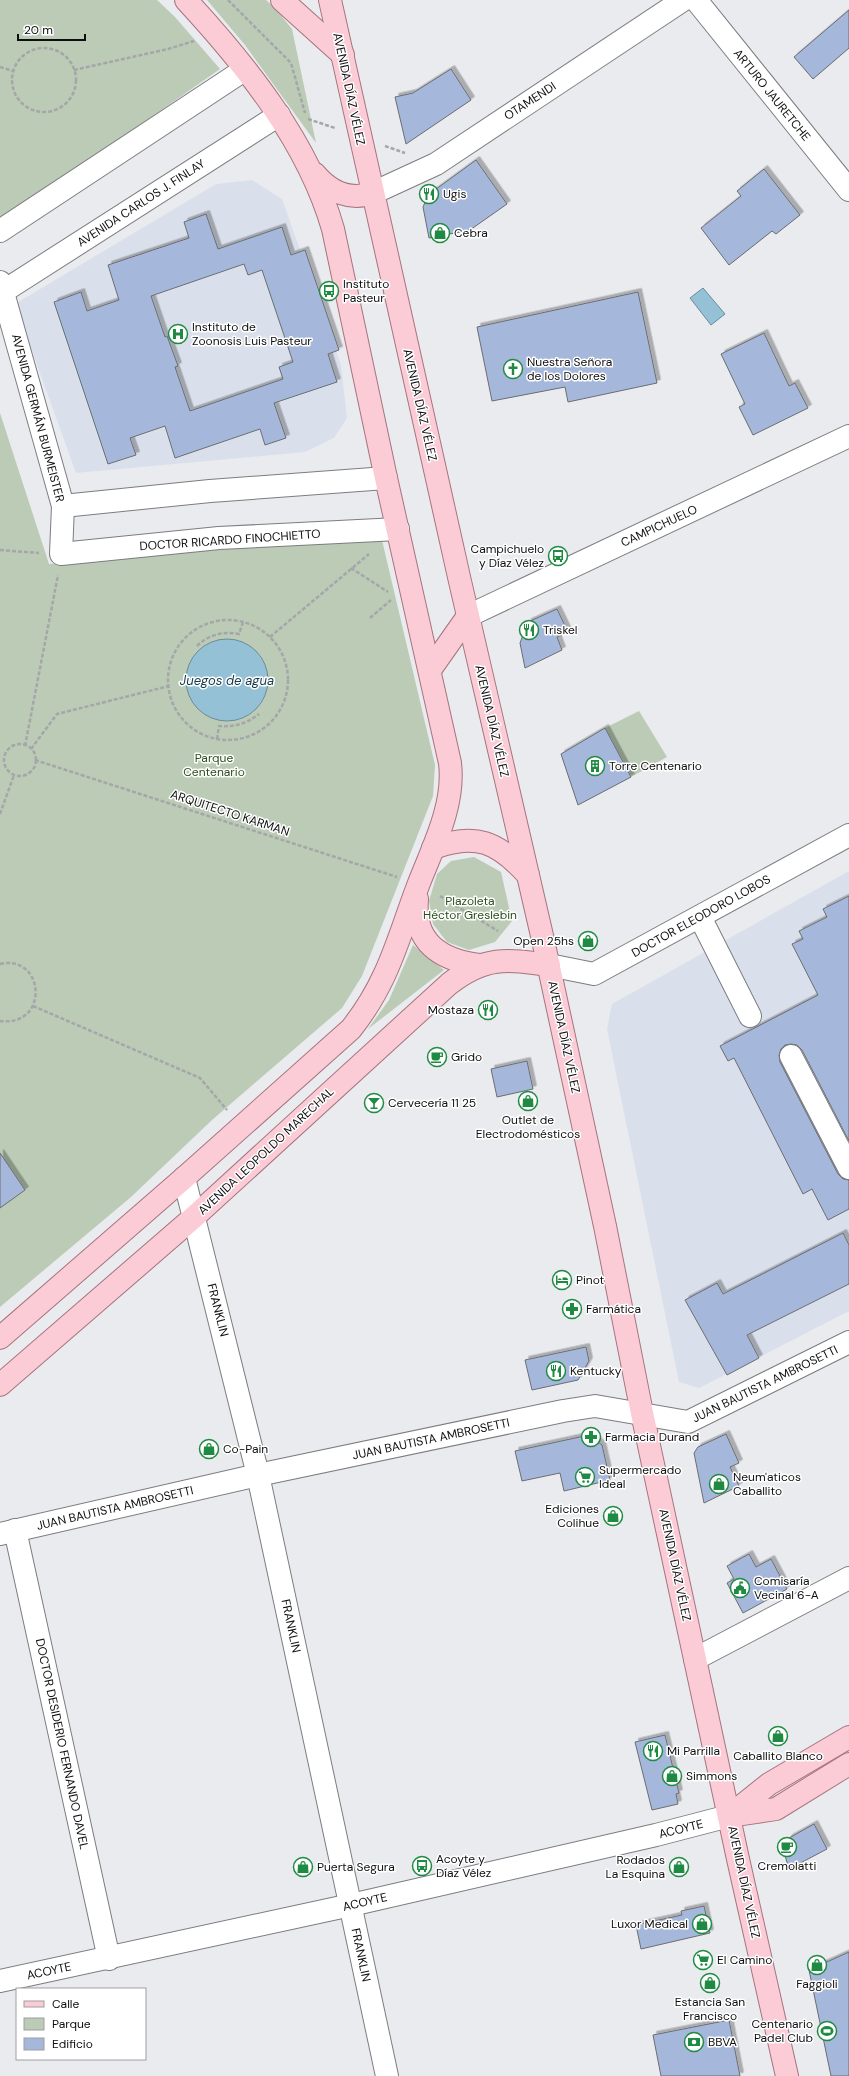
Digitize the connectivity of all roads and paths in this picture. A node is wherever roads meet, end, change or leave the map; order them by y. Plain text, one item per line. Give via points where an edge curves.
1 (186, 0) edge
2 (228, 0) edge
3 (282, 0) edge
4 (330, 0) edge
5 (683, 0) edge
6 (696, 0) edge
7 (209, 25) junction
8 (342, 55) junction
9 (0, 67) edge
10 (74, 70) junction
11 (244, 70) junction
12 (13, 71) junction
13 (279, 115) junction
14 (360, 137) junction
15 (307, 164) junction
16 (436, 164) junction
17 (849, 190) edge
18 (373, 193) junction
19 (0, 231) edge
20 (2, 286) edge
21 (849, 436) edge
22 (386, 478) junction
23 (63, 506) junction
24 (398, 529) junction
25 (0, 550) edge
26 (62, 554) junction
27 (351, 568) junction
28 (389, 593) dead end
29 (468, 616) junction
30 (243, 622) junction
31 (270, 637) junction
32 (197, 646) dead end
33 (430, 670) junction
34 (169, 686) junction
35 (259, 714) dead end
36 (217, 739) junction
37 (26, 746) junction
38 (31, 749) junction
39 (0, 753) edge
40 (5, 755) junction
41 (35, 760) junction
42 (14, 775) junction
43 (0, 814) edge
44 (849, 835) edge
45 (433, 848) junction
46 (529, 876) junction
47 (419, 884) junction
48 (700, 917) junction
49 (498, 931) dead end
50 (0, 964) edge
51 (479, 965) junction
52 (549, 965) junction
53 (33, 1006) junction
54 (750, 1016) dead end
55 (0, 1021) edge
56 (791, 1056) dead end
57 (242, 1127) junction
58 (849, 1168) edge
59 (184, 1178) junction
60 (194, 1217) junction
61 (0, 1338) edge
62 (849, 1342) edge
63 (0, 1385) edge
64 (642, 1413) junction
65 (258, 1475) junction
66 (7, 1532) edge
67 (849, 1578) edge
68 (695, 1659) junction
69 (849, 1737) edge
70 (849, 1764) edge
71 (729, 1816) junction
72 (351, 1905) junction
73 (109, 1959) junction
74 (0, 1981) edge
75 (387, 2076) edge
76 (787, 2076) edge

1 - 7 main road
2 - 14 path via 291,63 306,118
3 - 8 main road
4 - 8 main road, AVENIDA DÍAZ VÉLEZ
5 - 16 street, OTAMENDI
6 - 17 street, ARTURO JAURETCHE
7 - 10 path via 196,41
7 - 11 main road
8 - 14 main road, AVENIDA DÍAZ VÉLEZ
9 - 12 path
10 - 12 path via 62,54 53,49 43,48 24,55
10 - 12 path via 75,84 71,99 55,111 45,113 26,107 18,100 13,91
11 - 13 main road
11 - 19 street
13 - 15 main road
13 - 20 street, AVENIDA CARLOS J. FINLAY
14 - 16 path
14 - 18 main road, AVENIDA DÍAZ VÉLEZ
15 - 18 main road via 324,184 338,193 355,197
15 - 22 main road via 323,198 333,229
16 - 18 street, OTAMENDI
18 - 29 main road, AVENIDA DÍAZ VÉLEZ
20 - 23 street, AVENIDA GERMÁN BURMEISTER
21 - 29 street, CAMPICHUELO
22 - 23 street via 210,491
22 - 24 main road
23 - 26 street, AVENIDA GERMÁN BURMEISTER
24 - 26 street, DOCTOR RICARDO FINOCHIETTO via 219,538
24 - 27 path
24 - 33 main road
25 - 26 path
26 - 37 path
27 - 28 path
27 - 31 path
29 - 33 main road
29 - 46 main road, AVENIDA DÍAZ VÉLEZ
30 - 31 path via 258,628
30 - 32 path via 238,634 220,634 206,638
30 - 34 path via 219,620 200,626 184,639 173,656 168,676
31 - 36 path via 284,657 288,676 286,696 278,714 265,728 248,737 229,741
33 - 45 main road via 452,778 449,800
34 - 36 path via 170,696 178,714 192,729
34 - 38 path via 57,714
35 - 36 path via 246,723 233,727 219,726
37 - 38 path
37 - 40 path via 13,746
38 - 41 path
39 - 40 path
40 - 42 path via 5,767
41 - 42 path via 31,771 26,775
41 - 47 path, ARQUITECTO KARMAN
42 - 43 path
44 - 48 street, DOCTOR ELEODORO LOBOS
45 - 46 main road via 460,840 484,842 506,853
45 - 47 main road
46 - 52 main road, AVENIDA DÍAZ VÉLEZ
47 - 49 path, ARQUITECTO KARMAN
47 - 51 main road via 417,916 425,938 444,955
47 - 57 main road via 393,958 369,1006 341,1039
48 - 52 street, DOCTOR ELEODORO LOBOS via 594,974
48 - 54 street
50 - 53 path via 16,964 32,977 36,986
51 - 52 main road, AVENIDA LEOPOLDO MARECHAL via 504,960
51 - 60 main road, AVENIDA LEOPOLDO MARECHAL via 456,978 432,998
52 - 64 main road, AVENIDA DÍAZ VÉLEZ
53 - 55 path via 18,1020
53 - 57 path via 200,1078
56 - 58 street
57 - 59 main road
59 - 60 street, FRANKLIN
59 - 61 main road
60 - 63 main road, AVENIDA LEOPOLDO MARECHAL
60 - 65 street, FRANKLIN
62 - 64 street, JUAN BAUTISTA AMBROSETTI via 688,1422
64 - 65 street, JUAN BAUTISTA AMBROSETTI via 596,1406 563,1411
64 - 68 main road, AVENIDA DÍAZ VÉLEZ
65 - 66 street, JUAN BAUTISTA AMBROSETTI
65 - 72 street, FRANKLIN
66 - 73 street, DOCTOR DESIDERIO FERNANDO DAVEL
67 - 68 street
68 - 71 main road, AVENIDA DÍAZ VÉLEZ
69 - 71 main road via 769,1784
70 - 71 main road via 776,1809
71 - 72 street, ACOYTE via 663,1834
71 - 76 main road, AVENIDA DÍAZ VÉLEZ
72 - 73 street, ACOYTE
72 - 75 street, FRANKLIN
73 - 74 street, ACOYTE

